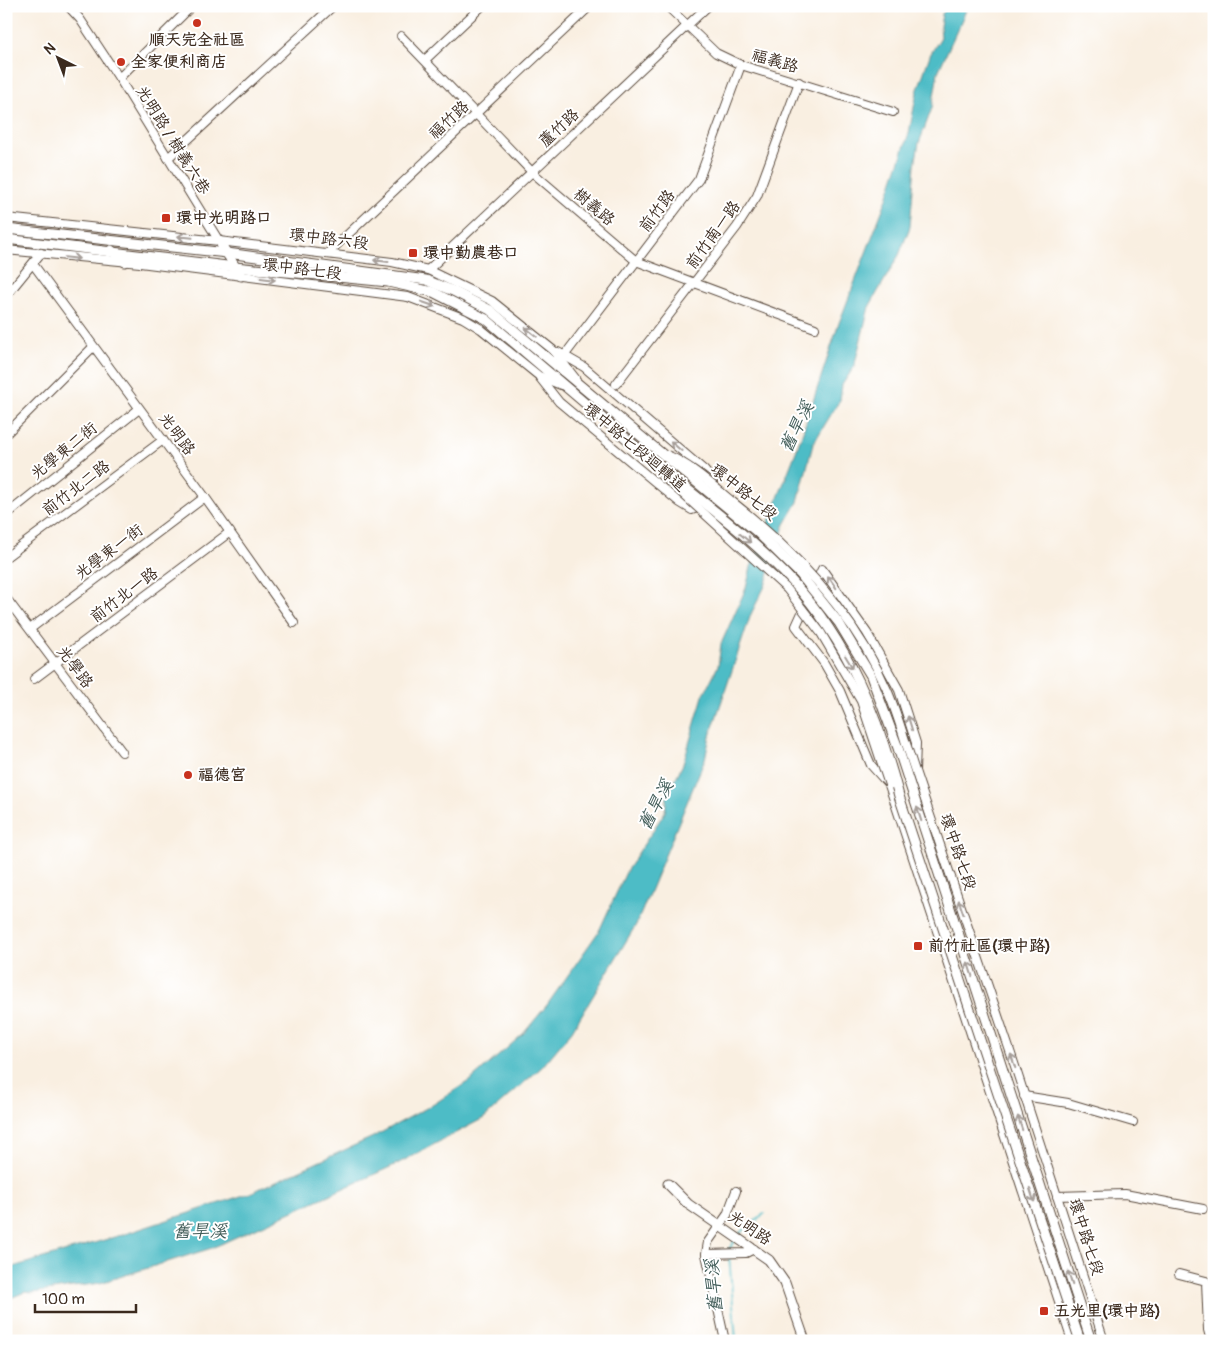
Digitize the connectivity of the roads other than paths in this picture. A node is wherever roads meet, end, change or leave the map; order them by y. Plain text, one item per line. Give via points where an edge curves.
1 (68, 6) edge
2 (192, 6) edge
3 (334, 6) edge
4 (482, 6) edge
5 (590, 6) edge
6 (667, 6) edge
7 (708, 6) edge
8 (687, 26) junction
9 (401, 36) dead end
10 (426, 59) junction
11 (740, 65) junction
12 (119, 78) junction
13 (799, 82) junction
14 (893, 112) dead end
15 (476, 114) junction
16 (168, 158) junction
17 (532, 172) junction
18 (6, 218) edge
19 (6, 229) edge
20 (6, 239) edge
21 (219, 241) junction
22 (6, 250) edge
23 (110, 250) junction
24 (227, 252) junction
25 (41, 253) junction
26 (327, 254) junction
27 (636, 261) junction
28 (125, 262) junction
29 (34, 264) junction
30 (236, 267) junction
31 (428, 270) junction
32 (241, 276) junction
33 (694, 284) junction
34 (6, 296) edge
35 (489, 310) junction
36 (815, 328) dead end
37 (93, 347) junction
38 (553, 350) junction
39 (564, 356) junction
40 (539, 376) junction
41 (576, 380) junction
42 (616, 384) dead end
43 (569, 388) junction
44 (139, 409) junction
45 (6, 434) edge
46 (163, 440) junction
47 (661, 453) junction
48 (654, 462) junction
49 (205, 497) junction
50 (6, 515) edge
51 (230, 532) junction
52 (6, 557) edge
53 (6, 598) edge
54 (294, 623) dead end
55 (30, 629) junction
56 (55, 664) junction
57 (34, 680) dead end
58 (122, 752) dead end
59 (915, 771) junction
60 (889, 785) junction
61 (1024, 1096) junction
62 (1133, 1122) dead end
63 (668, 1184) dead end
64 (736, 1191) dead end
65 (1057, 1196) junction
66 (1203, 1209) dead end
67 (718, 1226) junction
68 (754, 1249) junction
69 (708, 1254) junction
70 (1179, 1274) dead end
71 (1098, 1320) junction
72 (1068, 1332) junction
73 (1103, 1337) edge
74 (725, 1341) edge
75 (805, 1341) edge
76 (1072, 1341) edge
77 (1079, 1341) edge
78 (1091, 1341) edge
79 (1211, 1341) edge

1 - 12 street, 光明路 / 樹義六巷
2 - 12 street
3 - 16 street
4 - 10 street
5 - 15 street, 福竹路
6 - 8 street, 福義路
7 - 8 street, 蘆竹路
8 - 11 street, 福義路 via 716,53
8 - 17 street, 蘆竹路
9 - 10 street, 樹義路
10 - 15 street, 樹義路
11 - 13 street, 福義路
11 - 27 street, 前竹路 via 699,179
12 - 16 street, 光明路 / 樹義六巷
13 - 14 street, 福義路
13 - 33 street, 前竹南一路 via 757,196 738,227
15 - 17 street, 樹義路
15 - 26 street, 福竹路
16 - 21 street, 光明路 / 樹義六巷
17 - 27 street, 樹義路
17 - 31 street, 蘆竹路
21 -> 18 street, 環中路六段
19 - 24 street, 環中路六段
20 - 23 street
21 - 24 street
21 - 26 street, 環中路六段
22 - 25 street, 環中路七段
23 - 28 street
23 - 30 street
24 - 30 street
24 - 35 street, 環中路六段 via 426,280
25 -> 28 street, 環中路七段
25 - 29 street
31 -> 26 street, 環中路六段
27 - 33 street, 樹義路
27 - 39 street, 前竹路
28 - 32 street, 環中路七段
29 - 34 street
29 - 37 street, 光明路
30 - 32 street
30 - 35 street via 388,282
31 - 35 street, 環中路六段
32 -> 40 street, 環中路七段 via 408,296 446,310 481,329
33 - 36 street, 樹義路
33 - 42 street, 前竹南一路
38 -> 35 street, 環中路七段
35 - 41 street, 環中路七段
35 - 43 street, 環中路七段
37 - 44 street, 光明路
37 - 45 street
38 - 39 street, 環中路七段迴轉道
38 - 41 street, 環中路七段
40 -> 39 street, 環中路七段迴轉道 via 559,402 679,502 692,510 697,509 711,492 713,481 591,373
40 - 43 street, 環中路七段
41 - 47 street, 環中路七段
43 - 48 street, 環中路七段
44 - 46 street, 光明路
44 - 50 street, 光學東二街
46 - 49 street, 光明路
46 - 52 street, 前竹北二路
47 - 59 street, 環中路七段, bridge via 687,465 763,526 807,568 845,618 888,692
78 -> 47 street, 環中路七段, bridge via 898,748 871,676 839,624 800,574 757,532
48 - 60 street, 環中路七段, bridge via 673,485 787,589 821,633 861,701
48 -> 77 street, 環中路七段, bridge via 792,581 829,629 859,679 888,752 899,796
49 - 51 street, 光明路
49 - 55 street, 光學東一街
51 - 54 street, 光明路
51 - 56 street, 前竹北一路
53 - 55 street, 光學路
55 - 56 street, 光學路
56 - 57 street, 前竹北一路
56 - 58 street, 光學路
59 -> 60 street via 916,743 899,690 867,633 822,569 796,626 840,691 871,766
61 -> 59 street, 環中路七段
60 - 72 street, 環中路七段
61 - 62 street via 1068,1103
61 - 65 street, 環中路七段
63 - 67 street, 光明路
64 - 67 street via 727,1215
65 - 66 street via 1125,1194
65 - 71 street, 環中路七段
67 - 68 street, 光明路
67 - 69 street via 708,1242
68 - 69 street via 746,1253
68 - 75 street, 光明路 via 770,1260 785,1283
69 - 74 street
70 - 79 street via 1206,1281
71 - 72 street
71 - 73 street, 環中路七段
72 - 76 street, 環中路七段
73 - 77 street via 1091,1332

